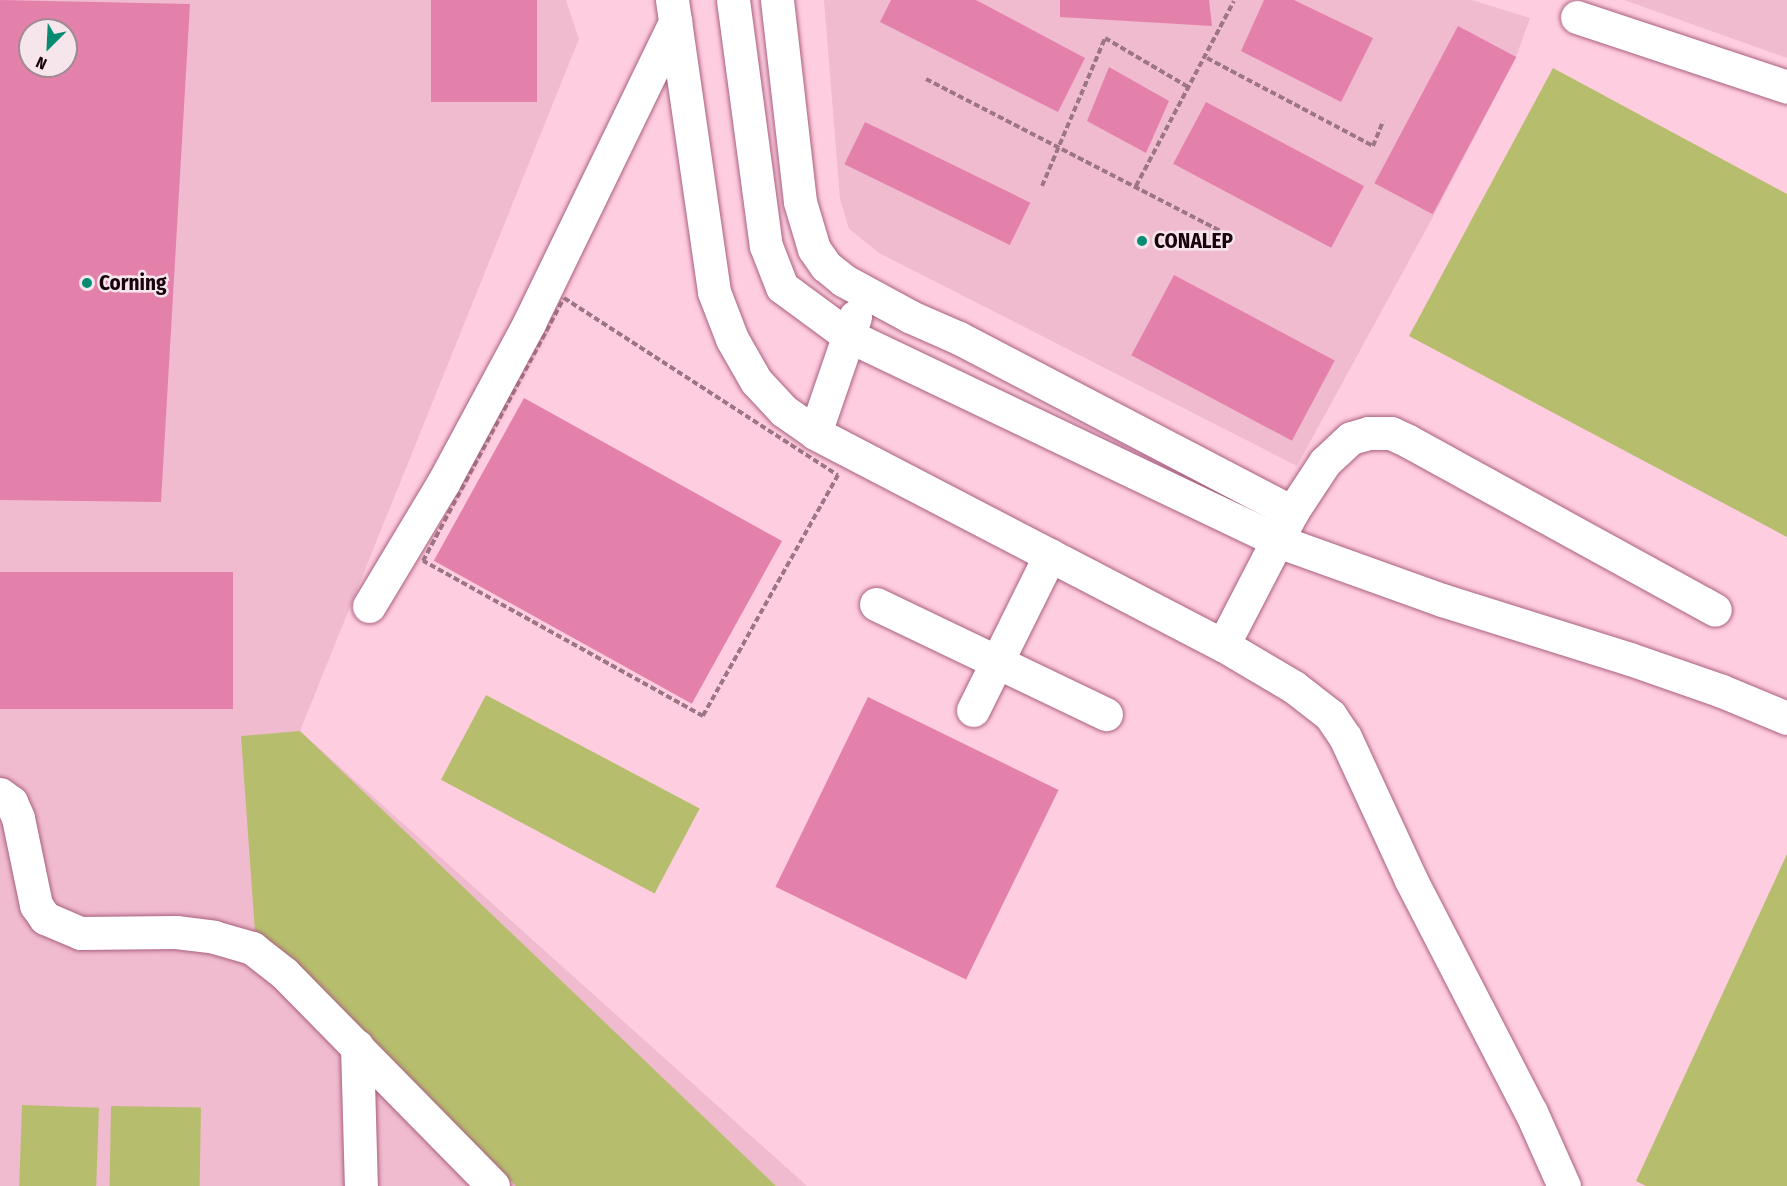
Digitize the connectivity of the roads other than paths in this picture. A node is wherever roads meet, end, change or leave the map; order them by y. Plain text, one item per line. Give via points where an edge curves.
1 (733, 0) edge
2 (777, 0) edge
3 (673, 11) edge
4 (1577, 17) dead end
5 (1787, 87) edge
6 (865, 293) junction
7 (847, 335) junction
8 (815, 433) junction
9 (1292, 512) junction
10 (1278, 541) junction
11 (1050, 555) junction
12 (876, 604) dead end
13 (369, 606) dead end
14 (1715, 610) dead end
15 (1222, 645) junction
16 (997, 662) junction
17 (973, 710) dead end
18 (1106, 714) dead end
19 (1787, 718) edge
20 (0, 794) edge
21 (357, 1046) junction
22 (479, 1179) edge
23 (361, 1186) edge
24 (1564, 1186) edge

1 - 7 lane via 766,246 782,287
2 - 6 lane via 795,169 807,230 826,266
3 - 8 lane via 714,292 732,339 756,381 784,411
3 - 13 lane via 529,323 443,483
4 - 5 lane
6 - 7 lane
6 - 9 lane
7 - 8 lane
7 - 10 lane
8 - 11 lane
9 - 10 lane
9 - 14 lane via 1325,462 1351,438 1391,433
10 - 15 lane
10 - 19 lane via 1442,600 1640,662
11 - 15 lane
11 - 16 lane
12 - 16 lane
15 - 24 lane via 1294,687 1330,715 1345,737
16 - 17 lane
16 - 18 lane
20 - 21 lane via 11,802 18,818 36,905 45,918 80,933 176,932 252,948 284,973
21 - 22 lane
21 - 23 lane

